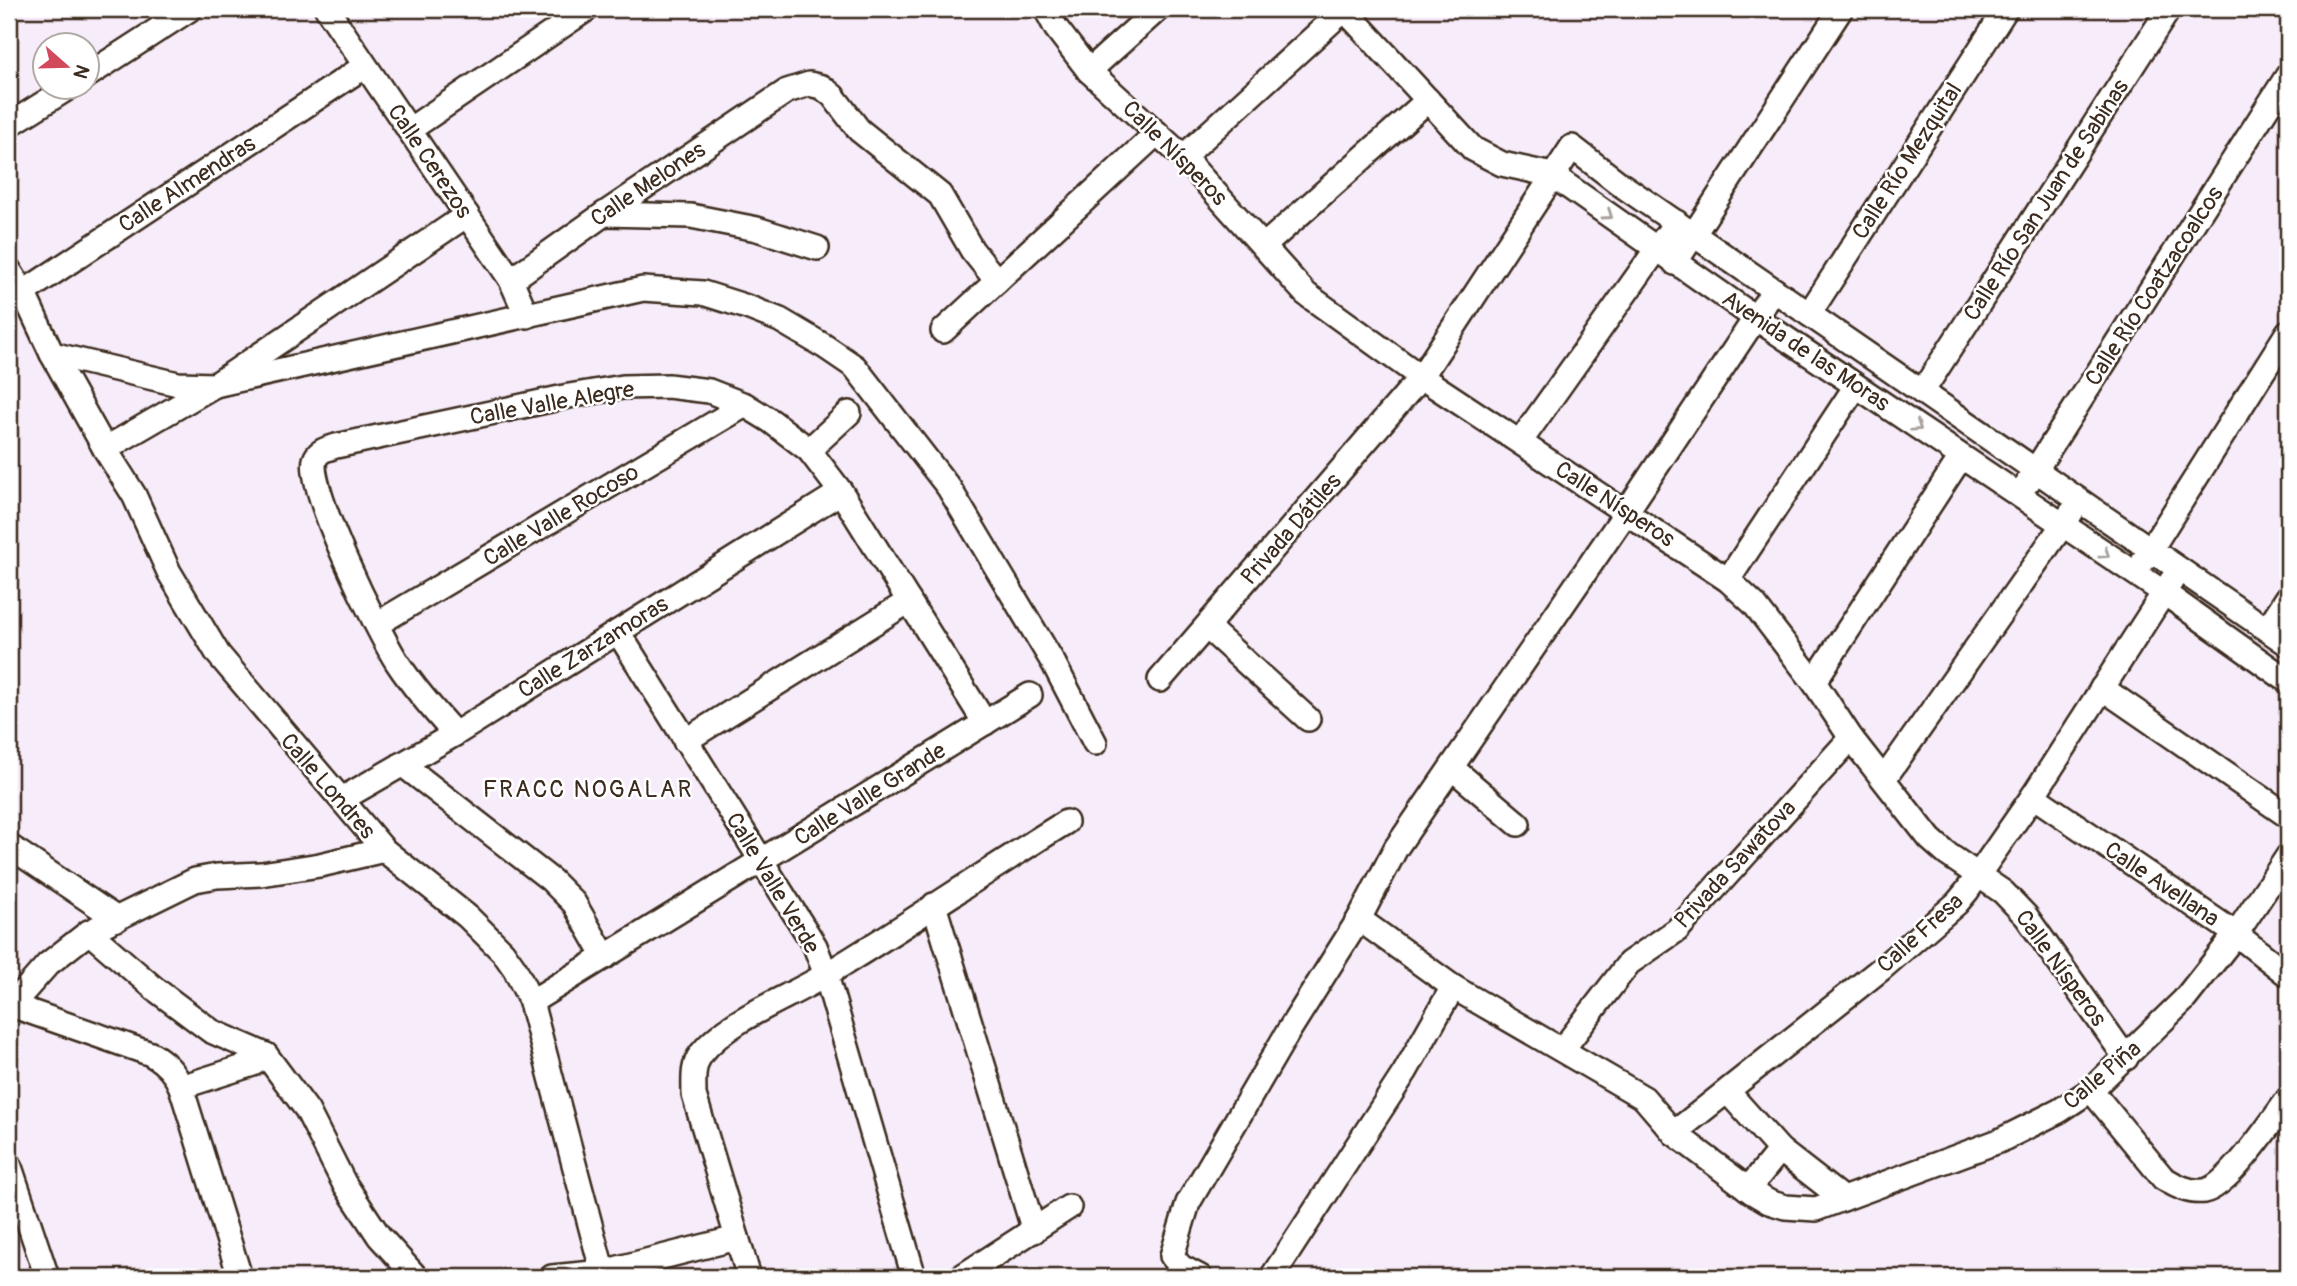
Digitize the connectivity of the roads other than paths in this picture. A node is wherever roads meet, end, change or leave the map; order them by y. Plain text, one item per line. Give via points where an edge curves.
1 (327, 9) edge
2 (587, 9) edge
3 (1046, 9) edge
4 (1158, 9) edge
5 (1345, 9) edge
6 (1841, 9) edge
7 (2006, 9) edge
8 (2169, 9) edge
9 (185, 10) edge
10 (102, 66) edge
11 (365, 66) junction
12 (1089, 71) junction
13 (2288, 75) edge
14 (1428, 100) junction
15 (46, 102) edge
16 (9, 125) edge
17 (409, 130) junction
18 (1157, 133) junction
19 (1572, 147) joint
20 (1183, 157) junction
21 (1552, 175) junction
22 (604, 214) junction
23 (467, 215) junction
24 (1686, 229) junction
25 (1265, 246) junction
26 (817, 248) dead end
27 (1667, 256) junction
28 (9, 270) edge
29 (510, 280) junction
30 (997, 281) junction
31 (1774, 290) junction
32 (16, 297) edge
33 (1809, 314) junction
34 (527, 316) junction
35 (1757, 319) junction
36 (943, 331) dead end
37 (2288, 332) edge
38 (52, 354) junction
39 (1421, 377) junction
40 (215, 386) junction
41 (1856, 386) junction
42 (1922, 392) junction
43 (745, 405) junction
44 (849, 413) dead end
45 (1520, 442) junction
46 (105, 449) junction
47 (809, 450) junction
48 (1961, 457) junction
49 (2036, 470) junction
50 (841, 492) junction
51 (2018, 496) junction
52 (2080, 500) junction
53 (1627, 511) junction
54 (2062, 525) junction
55 (2151, 550) junction
56 (2180, 570) junction
57 (2134, 573) junction
58 (1728, 579) junction
59 (2163, 592) junction
60 (2288, 597) edge
61 (909, 601) junction
62 (376, 624) junction
63 (1207, 626) junction
64 (2267, 629) junction
65 (618, 632) junction
66 (2288, 644) edge
67 (1160, 680) dead end
68 (2288, 681) edge
69 (1814, 682) junction
70 (2102, 688) junction
71 (1030, 695) dead end
72 (1308, 719) dead end
73 (985, 723) junction
74 (455, 734) junction
75 (1851, 738) junction
76 (685, 741) junction
77 (1095, 743) dead end
78 (402, 764) junction
79 (1452, 768) junction
80 (1884, 779) junction
81 (2033, 796) junction
82 (342, 799) junction
83 (2288, 816) edge
84 (1066, 822) dead end
85 (1518, 824) dead end
86 (9, 846) edge
87 (384, 850) junction
88 (2288, 856) edge
89 (760, 862) junction
90 (1978, 874) junction
91 (934, 905) junction
92 (117, 919) junction
93 (1359, 919) junction
94 (89, 932) junction
95 (2235, 934) junction
96 (605, 957) junction
97 (826, 975) junction
98 (2288, 975) edge
99 (1453, 987) junction
100 (531, 1002) junction
101 (10, 1007) edge
102 (1562, 1050) junction
103 (266, 1055) junction
104 (2126, 1058) junction
105 (181, 1087) junction
106 (2091, 1090) junction
107 (1728, 1092) junction
108 (2288, 1100) edge
109 (1674, 1133) junction
110 (1780, 1150) junction
111 (9, 1164) edge
112 (1748, 1189) junction
113 (1843, 1199) junction
114 (1069, 1207) dead end
115 (1034, 1231) junction
116 (737, 1238) junction
117 (604, 1275) edge
118 (47, 1277) edge
119 (240, 1277) edge
120 (416, 1277) edge
121 (552, 1277) edge
122 (749, 1277) edge
123 (914, 1277) edge
124 (961, 1277) edge
125 (1200, 1277) edge
126 (1272, 1277) edge

1 - 11 street, Calle Cerezos
2 - 17 street
3 - 12 street, Calle Nísperos
4 - 12 street
5 - 14 street, Avenida de las Moras
5 - 20 street
6 - 24 street
7 - 33 street, Calle Río Mezquital
8 - 42 street, Calle Río San Juan de Sabinas
9 - 10 street
11 - 17 street, Calle Cerezos
11 - 32 street, Calle Almendras
12 - 18 street, Calle Nísperos
13 - 49 street, Calle Río Coatzacoalcos
14 - 21 street, Avenida de las Moras via 1454,132 1484,157
14 - 25 street
15 - 16 street
17 - 23 street, Calle Cerezos
18 - 20 street, Calle Nísperos
18 - 30 street
19 - 21 street, Privada Dátiles
19 - 24 street, Avenida de las Moras
20 - 25 street, Calle Nísperos
21 -> 27 street, Avenida de las Moras
21 - 39 street, Privada Dátiles
22 - 26 street via 691,216 757,229
22 - 29 street, Calle Melones
22 - 30 street, Calle Melones via 787,90 809,84 833,96 859,130 940,195 972,250
23 - 29 street, Calle Cerezos
23 - 40 street
24 - 27 street
24 - 31 street, Avenida de las Moras
25 - 39 street, Calle Nísperos via 1306,294
27 - 35 street, Avenida de las Moras
27 - 45 street
28 - 32 street, Calle Londres
29 - 34 street, Calle Cerezos
30 - 36 street
31 - 33 street, Avenida de las Moras
31 - 35 street
32 - 38 street, Calle Londres
33 - 42 street, Avenida de las Moras
34 - 40 street
34 - 77 street via 643,289 703,293 780,320 855,367 949,488 1054,664
35 - 41 street, Avenida de las Moras
35 - 53 street
37 - 55 street
38 - 40 street via 178,384
38 - 46 street, Calle Londres
39 - 45 street, Calle Nísperos
39 - 63 street, Privada Dátiles
40 - 46 street
41 -> 48 street, Avenida de las Moras
41 - 58 street
42 - 49 street, Avenida de las Moras
43 - 47 street, Calle Valle Alegre
43 - 62 street, Calle Valle Rocoso
43 - 62 street, Calle Valle Alegre via 709,391 623,387 322,450 314,461 318,491
44 - 47 street
45 - 53 street, Calle Nísperos
46 - 82 street, Calle Londres via 218,654
47 - 50 street, Calle Valle Alegre
48 - 51 street, Avenida de las Moras
48 - 69 street
49 - 51 street, Calle Río Coatzacoalcos
49 - 52 street, Avenida de las Moras
50 - 61 street, Calle Valle Alegre
50 - 65 street, Calle Zarzamoras
51 - 54 street, Avenida de las Moras
52 - 54 street
52 - 55 street, Avenida de las Moras
53 - 58 street, Calle Nísperos
53 - 79 street
54 -> 57 street, Avenida de las Moras
54 - 80 street
55 - 56 street, Avenida de las Moras
55 - 57 street
56 - 59 street, Calle Fresa
56 - 64 street, Avenida de las Moras
57 - 59 street, Avenida de las Moras
58 - 69 street, Calle Nísperos via 1754,604
59 - 68 street, Avenida de las Moras
59 - 70 street, Calle Fresa
60 - 64 street
61 - 73 street, Calle Valle Alegre
61 - 76 street
62 - 74 street, Calle Valle Alegre via 426,704
63 - 67 street, Privada Dátiles
63 - 72 street
64 - 66 street, Avenida de las Moras
65 - 74 street, Calle Zarzamoras
65 - 76 street, Calle Valle Verde
69 - 75 street, Calle Nísperos
70 - 81 street, Calle Fresa
70 - 83 street
71 - 73 street, Calle Valle Grande
73 - 89 street, Calle Valle Grande
74 - 78 street, Calle Zarzamoras
75 - 80 street, Calle Nísperos
75 - 102 street, Privada Sawatova via 1676,930 1629,964
76 - 89 street, Calle Valle Verde
78 - 82 street, Calle Zarzamoras
78 - 96 street via 551,880 573,903
79 - 85 street
79 - 93 street via 1396,848
80 - 90 street, Calle Nísperos via 1930,839
81 - 90 street, Calle Fresa
81 - 95 street, Calle Avellana
82 - 87 street, Calle Londres
84 - 91 street
86 - 92 street
87 - 92 street via 320,865 195,880
87 - 100 street, Calle Londres via 485,934 515,969
88 - 95 street, Calle Piña
89 - 96 street, Calle Valle Grande
89 - 97 street, Calle Valle Verde via 809,936
90 - 104 street, Calle Nísperos via 2026,916
90 - 107 street, Calle Fresa via 1957,903 1881,970
91 - 97 street
91 - 115 street
92 - 94 street
93 - 99 street, Calle Piña
93 - 125 street via 1188,1203 1172,1256
94 - 101 street via 48,964
94 - 103 street via 211,1031
95 - 98 street, Calle Avellana
95 - 104 street, Calle Piña via 2184,1000
96 - 100 street, Calle Valle Grande
97 - 116 street via 713,1041 694,1067 694,1095
97 - 123 street, Calle Valle Verde
99 - 102 street, Calle Piña
99 - 126 street via 1405,1072
100 - 117 street, Calle Londres
101 - 105 street via 150,1054 168,1066
102 - 109 street, Calle Piña via 1644,1098
103 - 105 street via 253,1064
103 - 120 street via 307,1110 344,1183 379,1236
104 - 106 street, Calle Piña
105 - 119 street
106 - 108 street via 2163,1178 2189,1191 2211,1189 2252,1148
106 - 113 street, Calle Piña via 1999,1141
107 - 109 street, Calle Fresa
107 - 110 street
109 - 112 street, Calle Piña
110 - 112 street
110 - 113 street
111 - 118 street
112 - 113 street, Calle Piña via 1769,1202 1801,1210
114 - 115 street
115 - 124 street
116 - 117 street
116 - 122 street
117 - 121 street

